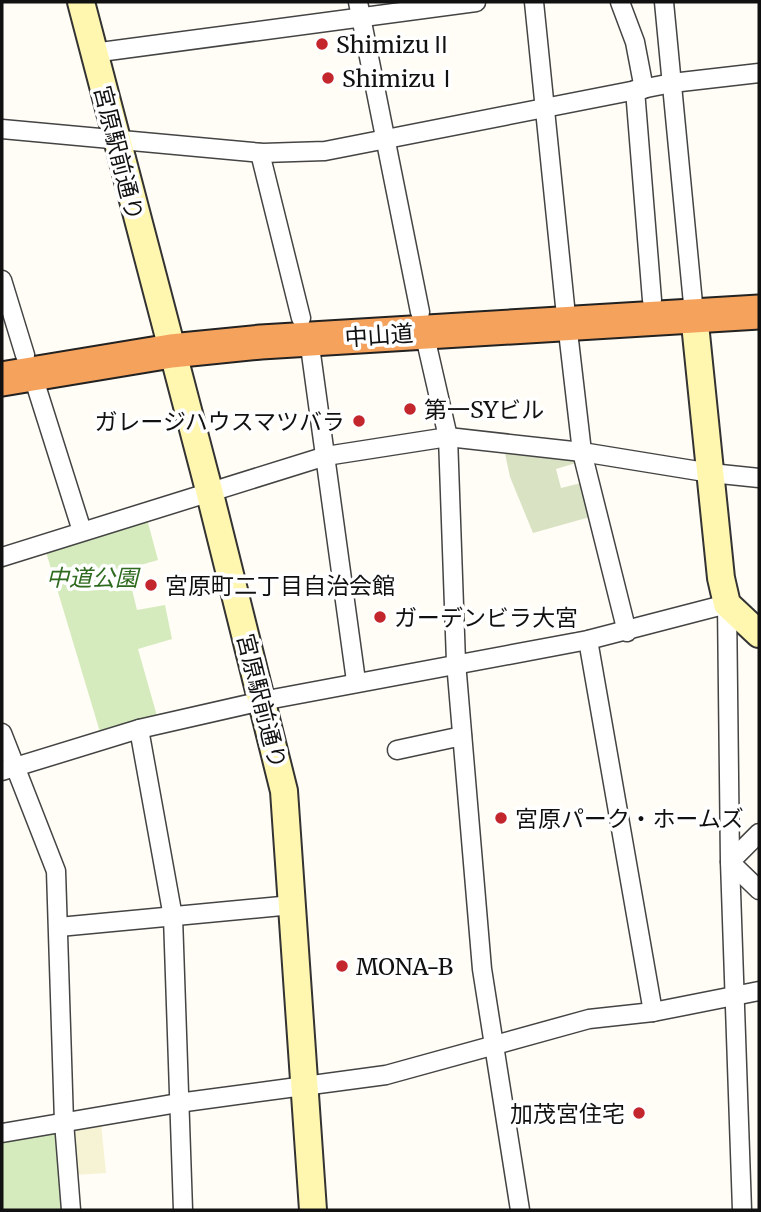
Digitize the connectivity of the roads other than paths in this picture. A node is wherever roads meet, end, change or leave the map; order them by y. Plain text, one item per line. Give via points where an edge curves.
1 (81, 2) edge
2 (476, 2) edge
3 (534, 2) edge
4 (620, 2) edge
5 (664, 2) edge
6 (360, 9) edge
7 (93, 53) junction
8 (759, 74) edge
9 (672, 83) junction
10 (639, 89) junction
11 (545, 107) junction
12 (2, 130) edge
13 (115, 141) junction
14 (385, 141) junction
15 (260, 153) junction
16 (2, 281) edge
17 (759, 294) edge
18 (652, 300) junction
19 (694, 306) junction
20 (759, 312) edge
21 (566, 314) junction
22 (422, 322) junction
23 (305, 329) junction
24 (168, 342) junction
25 (15, 366) edge
26 (448, 437) junction
27 (582, 452) junction
28 (326, 456) junction
29 (711, 473) junction
30 (759, 478) edge
31 (209, 490) junction
32 (82, 531) junction
33 (2, 557) edge
34 (727, 604) junction
35 (627, 632) junction
36 (759, 634) edge
37 (588, 640) junction
38 (456, 662) junction
39 (356, 681) junction
40 (262, 701) junction
41 (139, 729) junction
42 (2, 733) edge
43 (462, 736) junction
44 (397, 750) dead end
45 (8, 769) edge
46 (759, 833) edge
47 (730, 862) junction
48 (759, 890) edge
49 (292, 905) junction
50 (173, 917) junction
51 (59, 927) junction
52 (759, 990) edge
53 (734, 995) junction
54 (653, 1012) junction
55 (496, 1043) junction
56 (304, 1088) junction
57 (178, 1103) junction
58 (64, 1122) junction
59 (2, 1133) edge
60 (71, 1210) edge
61 (183, 1210) edge
62 (313, 1210) edge
63 (520, 1210) edge
64 (742, 1210) edge

1 - 7 street, 宮原駅前通り
2 - 6 street
3 - 11 street
4 - 10 street via 635,42
5 - 9 street
6 - 7 street
6 - 14 street
7 - 13 street, 宮原駅前通り
8 - 9 street
9 - 10 street
9 - 19 street
10 - 11 street
10 - 18 street
11 - 14 street
11 - 21 street
12 - 13 street
13 - 15 street
13 - 24 street, 宮原駅前通り
14 - 15 street via 325,151
14 - 22 street
15 - 23 street
16 - 25 street
17 - 19 highway, 中山道
18 - 19 highway, 中山道
18 - 21 highway, 中山道
19 - 20 highway, 中山道
19 - 21 highway, 中山道
19 - 29 street
21 - 22 highway, 中山道
21 - 27 street
22 - 23 highway, 中山道
22 - 26 street
23 - 24 highway, 中山道
23 - 28 street
24 - 25 highway, 中山道
24 - 31 street, 宮原駅前通り
25 - 32 street
26 - 27 street
26 - 28 street
26 - 38 street
27 - 29 street
27 - 35 street
28 - 31 street
28 - 39 street
29 - 30 street
29 - 34 street
31 - 32 street
31 - 40 street, 宮原駅前通り
32 - 33 street
34 - 35 street
34 - 36 street
34 - 47 street
35 - 37 street
37 - 38 street
37 - 54 street
38 - 39 street
38 - 43 street
39 - 40 street
40 - 41 street
40 - 49 street, 宮原駅前通り via 284,791
41 - 45 street
41 - 50 street
42 - 45 street
43 - 44 street
43 - 55 street via 482,969
45 - 51 street via 56,871
46 - 47 street
47 - 48 street
47 - 53 street
49 - 50 street
49 - 56 street, 宮原駅前通り
50 - 51 street
50 - 57 street
51 - 58 street
52 - 53 street
53 - 54 street
53 - 64 street
54 - 55 street via 589,1019
55 - 56 street via 386,1076
55 - 63 street
56 - 57 street
56 - 62 street, 宮原駅前通り
57 - 58 street
57 - 61 street
58 - 59 street
58 - 60 street

